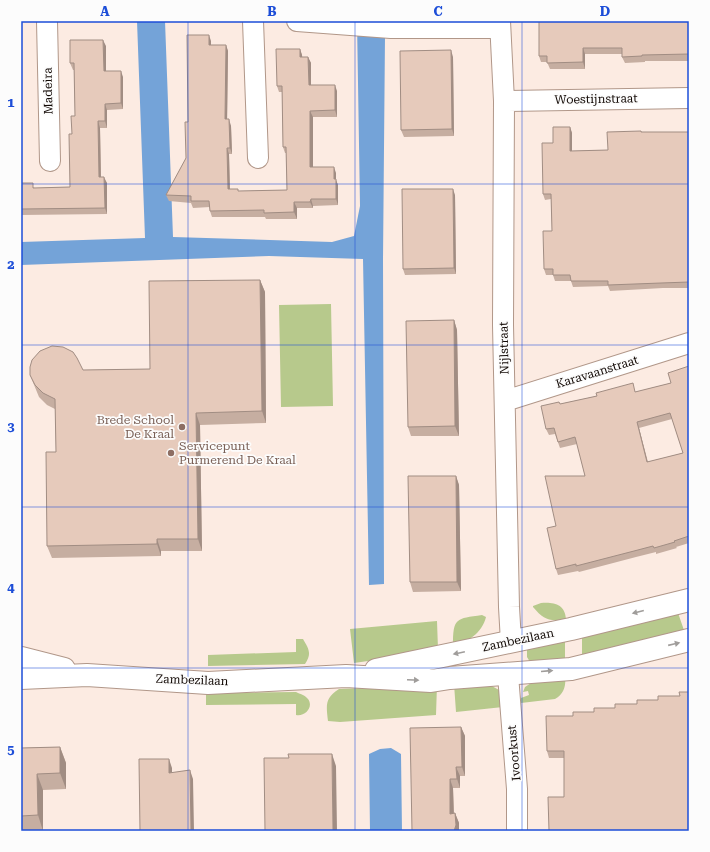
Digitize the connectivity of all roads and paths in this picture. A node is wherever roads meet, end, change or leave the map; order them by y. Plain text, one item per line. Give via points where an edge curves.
1 (47, 21) edge
2 (253, 21) edge
3 (297, 21) edge
4 (500, 24) edge
5 (689, 98) edge
6 (504, 101) junction
7 (258, 158) dead end
8 (50, 161) dead end
9 (689, 343) edge
10 (505, 401) junction
11 (689, 600) edge
12 (689, 640) edge
13 (511, 642) junction
14 (21, 658) edge
15 (87, 675) junction
16 (508, 675) junction
17 (346, 676) junction
18 (21, 678) edge
19 (517, 831) edge

1 - 8 street, Madeira
2 - 7 street
3 - 4 street via 391,28
4 - 6 street, Nijlstraat
5 - 6 street, Woestijnstraat
6 - 10 street, Nijlstraat
9 - 10 street, Karavaanstraat
10 - 13 street, Nijlstraat
11 -> 13 street, Zambezilaan
16 -> 12 street, Zambezilaan via 571,669
13 - 16 street, Nijlstraat
13 -> 17 street, Zambezilaan
14 - 15 street, Zambezilaan
15 - 17 street, Zambezilaan via 208,683
15 - 18 street, Zambezilaan
17 -> 16 street, Zambezilaan via 431,681
16 - 19 street, Ivoorkust via 517,789

